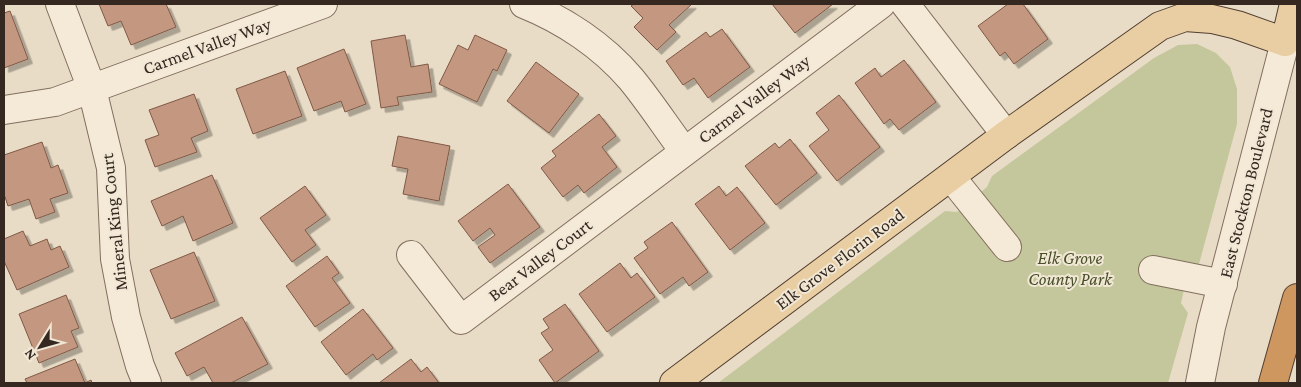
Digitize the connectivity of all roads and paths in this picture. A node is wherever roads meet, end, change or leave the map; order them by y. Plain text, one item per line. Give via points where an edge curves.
1 (60, 4) edge
2 (323, 4) edge
3 (524, 4) edge
4 (881, 4) edge
5 (905, 4) edge
6 (1170, 4) edge
7 (1290, 5) edge
8 (1286, 42) junction
9 (92, 89) junction
10 (4, 110) edge
11 (1006, 135) junction
12 (684, 151) junction
13 (952, 177) junction
14 (1007, 247) dead end
15 (411, 255) dead end
16 (1154, 270) dead end
17 (1223, 284) junction
18 (1297, 298) edge
19 (147, 383) edge
20 (674, 383) edge
21 (1200, 383) edge
22 (1273, 383) edge

1 - 9 street, Mineral King Court
2 - 9 street, Carmel Valley Way
3 - 12 street, Carmel Valley Way via 564,24 610,58 631,79
4 - 12 street, Carmel Valley Way
5 - 11 street
6 - 11 main road, Elk Grove Florin Road via 1156,10 1059,82
7 - 8 main road, East Stockton Boulevard
8 - 11 main road, Elk Grove Florin Road via 1237,25 1185,17 1160,26 1138,40
8 - 17 street, East Stockton Boulevard
9 - 10 street, Carmel Valley Way via 55,102
9 - 19 street, Mineral King Court via 111,168 114,259 126,317
11 - 13 main road, Elk Grove Florin Road
12 - 15 street, Bear Valley Court via 461,320
13 - 14 street
13 - 20 main road, Elk Grove Florin Road
16 - 17 street
17 - 21 street, East Stockton Boulevard
18 - 22 highway

